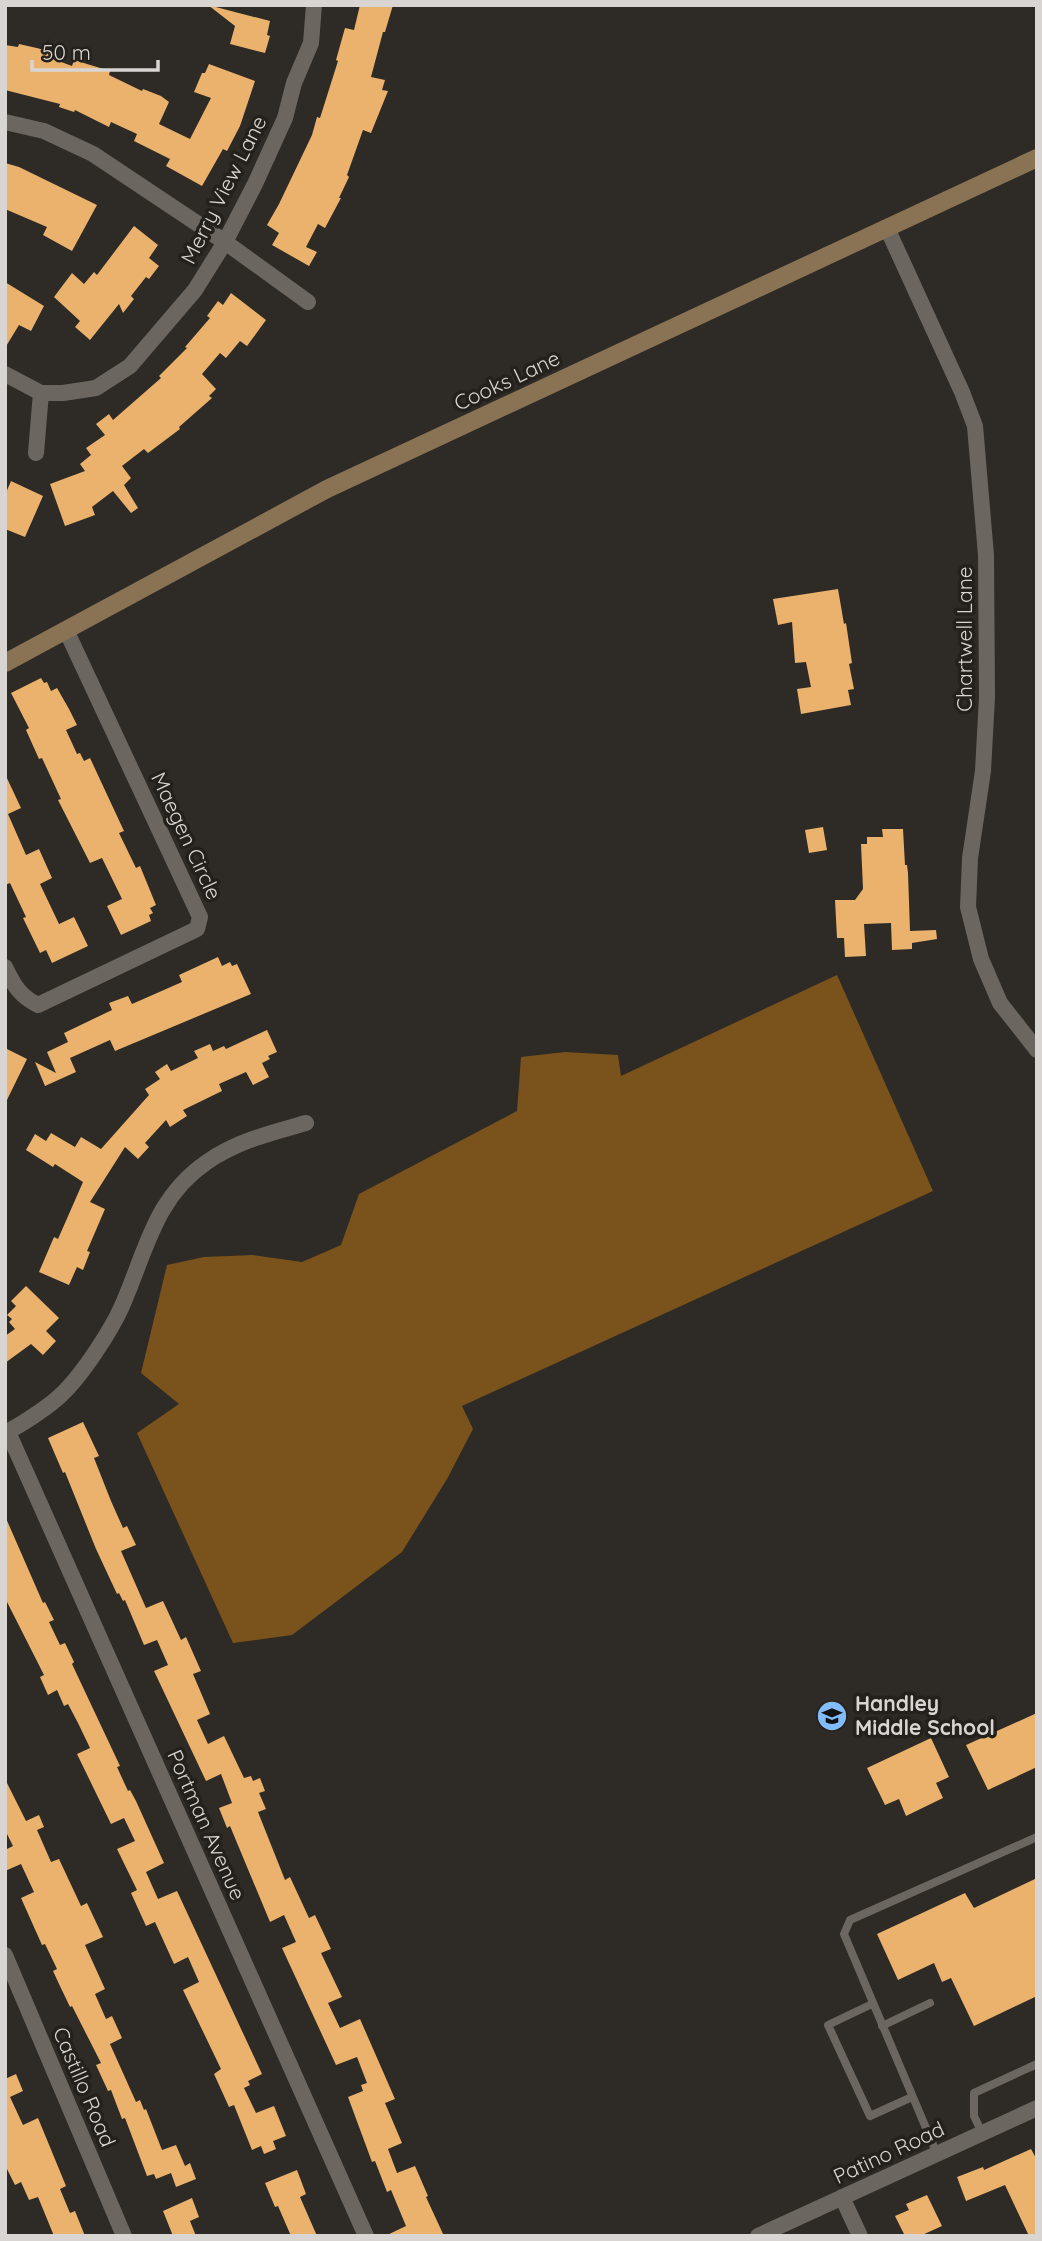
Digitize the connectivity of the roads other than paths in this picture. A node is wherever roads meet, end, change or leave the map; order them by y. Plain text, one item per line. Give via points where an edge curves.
1 (314, 5) edge
2 (5, 122) edge
3 (1037, 158) edge
4 (887, 228) junction
5 (225, 242) junction
6 (308, 302) dead end
7 (5, 374) edge
8 (41, 393) junction
9 (36, 453) dead end
10 (66, 630) junction
11 (5, 663) edge
12 (5, 967) edge
13 (1037, 1050) edge
14 (306, 1123) dead end
15 (7, 1432) edge
16 (1037, 1837) edge
17 (5, 1955) edge
18 (930, 2003) dead end
19 (872, 2004) junction
20 (882, 2026) junction
21 (1037, 2064) edge
22 (912, 2097) junction
23 (1037, 2108) edge
24 (982, 2133) junction
25 (937, 2154) junction
26 (842, 2197) junction
27 (124, 2236) edge
28 (366, 2236) edge
29 (758, 2236) edge
30 (860, 2236) edge

1 - 5 street, Merry View Lane via 311,43 280,129
2 - 5 street via 44,131 93,154
3 - 4 main road, Cooks Lane
4 - 10 main road, Cooks Lane via 327,489
4 - 13 street, Chartwell Lane via 975,426 986,555 987,697 968,907 981,959 1000,1003
5 - 6 street
5 - 8 street, Merry View Lane via 195,290 130,366 96,388
7 - 8 street
8 - 9 street
10 - 11 main road, Cooks Lane
10 - 12 street, Maegen Circle via 200,917 197,929 38,1005 15,989
14 - 15 street via 253,1138 207,1162 182,1184 153,1223 121,1308 90,1358 62,1394
15 - 28 street, Portman Avenue
16 - 19 lane via 850,1920 844,1934
17 - 27 street, Castillo Road
18 - 20 lane
19 - 20 lane
19 - 22 lane via 828,2025 870,2116
20 - 22 lane
21 - 24 lane via 974,2093 974,2116
22 - 25 lane
23 - 24 street, Patino Road
24 - 25 street, Patino Road
25 - 26 street, Patino Road
26 - 29 street, Patino Road
26 - 30 street

